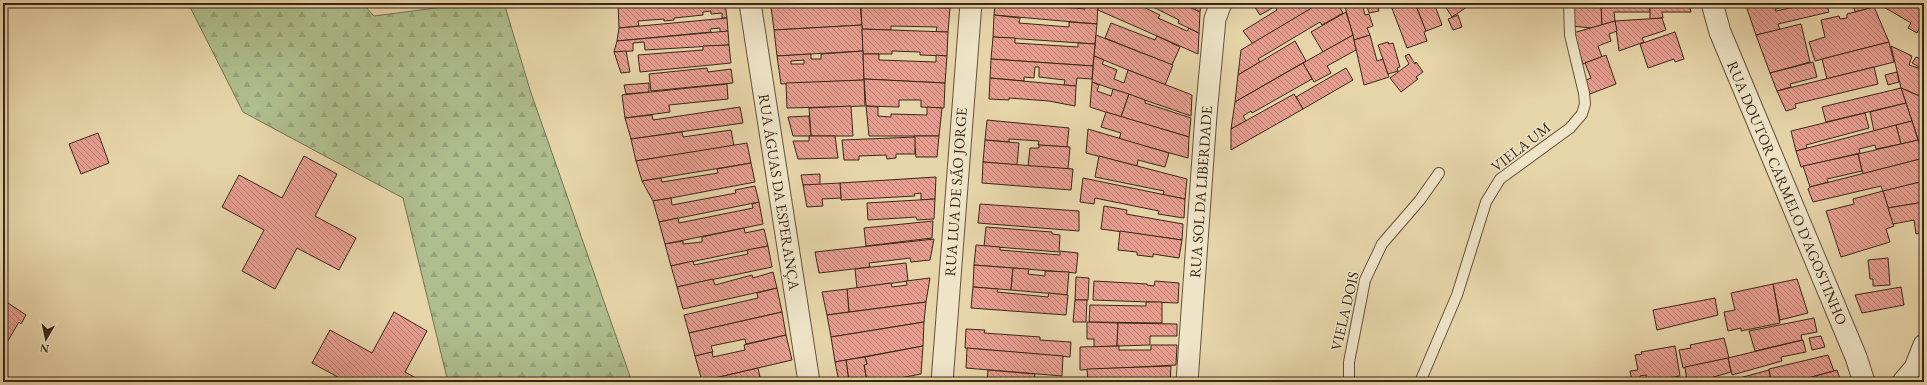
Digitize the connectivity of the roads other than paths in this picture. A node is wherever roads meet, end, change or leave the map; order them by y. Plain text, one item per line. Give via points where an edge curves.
1 (750, 3) edge
2 (971, 3) edge
3 (1221, 3) edge
4 (1569, 3) edge
5 (1712, 3) edge
6 (1439, 173) dead end
7 (1924, 345) edge
8 (809, 382) edge
9 (942, 382) edge
10 (1187, 382) edge
11 (1349, 382) edge
12 (1420, 382) edge
13 (1864, 382) edge
14 (1903, 382) edge

1 - 8 street, RUA ÁGUAS DA ESPERANÇA
2 - 9 street, RUA LUA DE SÃO JORGE
3 - 10 street, RUA SOL DA LIBERDADE via 1215,19 1207,107
4 - 12 lane, VIELA UM via 1570,35 1584,93 1585,104 1582,114 1570,128 1500,179 1486,202 1457,295
5 - 13 street, RUA DOUTOR CARMELO D'AGOSTINHO via 1720,32 1856,357
6 - 11 lane, VIELA DOIS via 1420,200 1382,244 1365,280 1349,362
7 - 14 street via 1915,368

